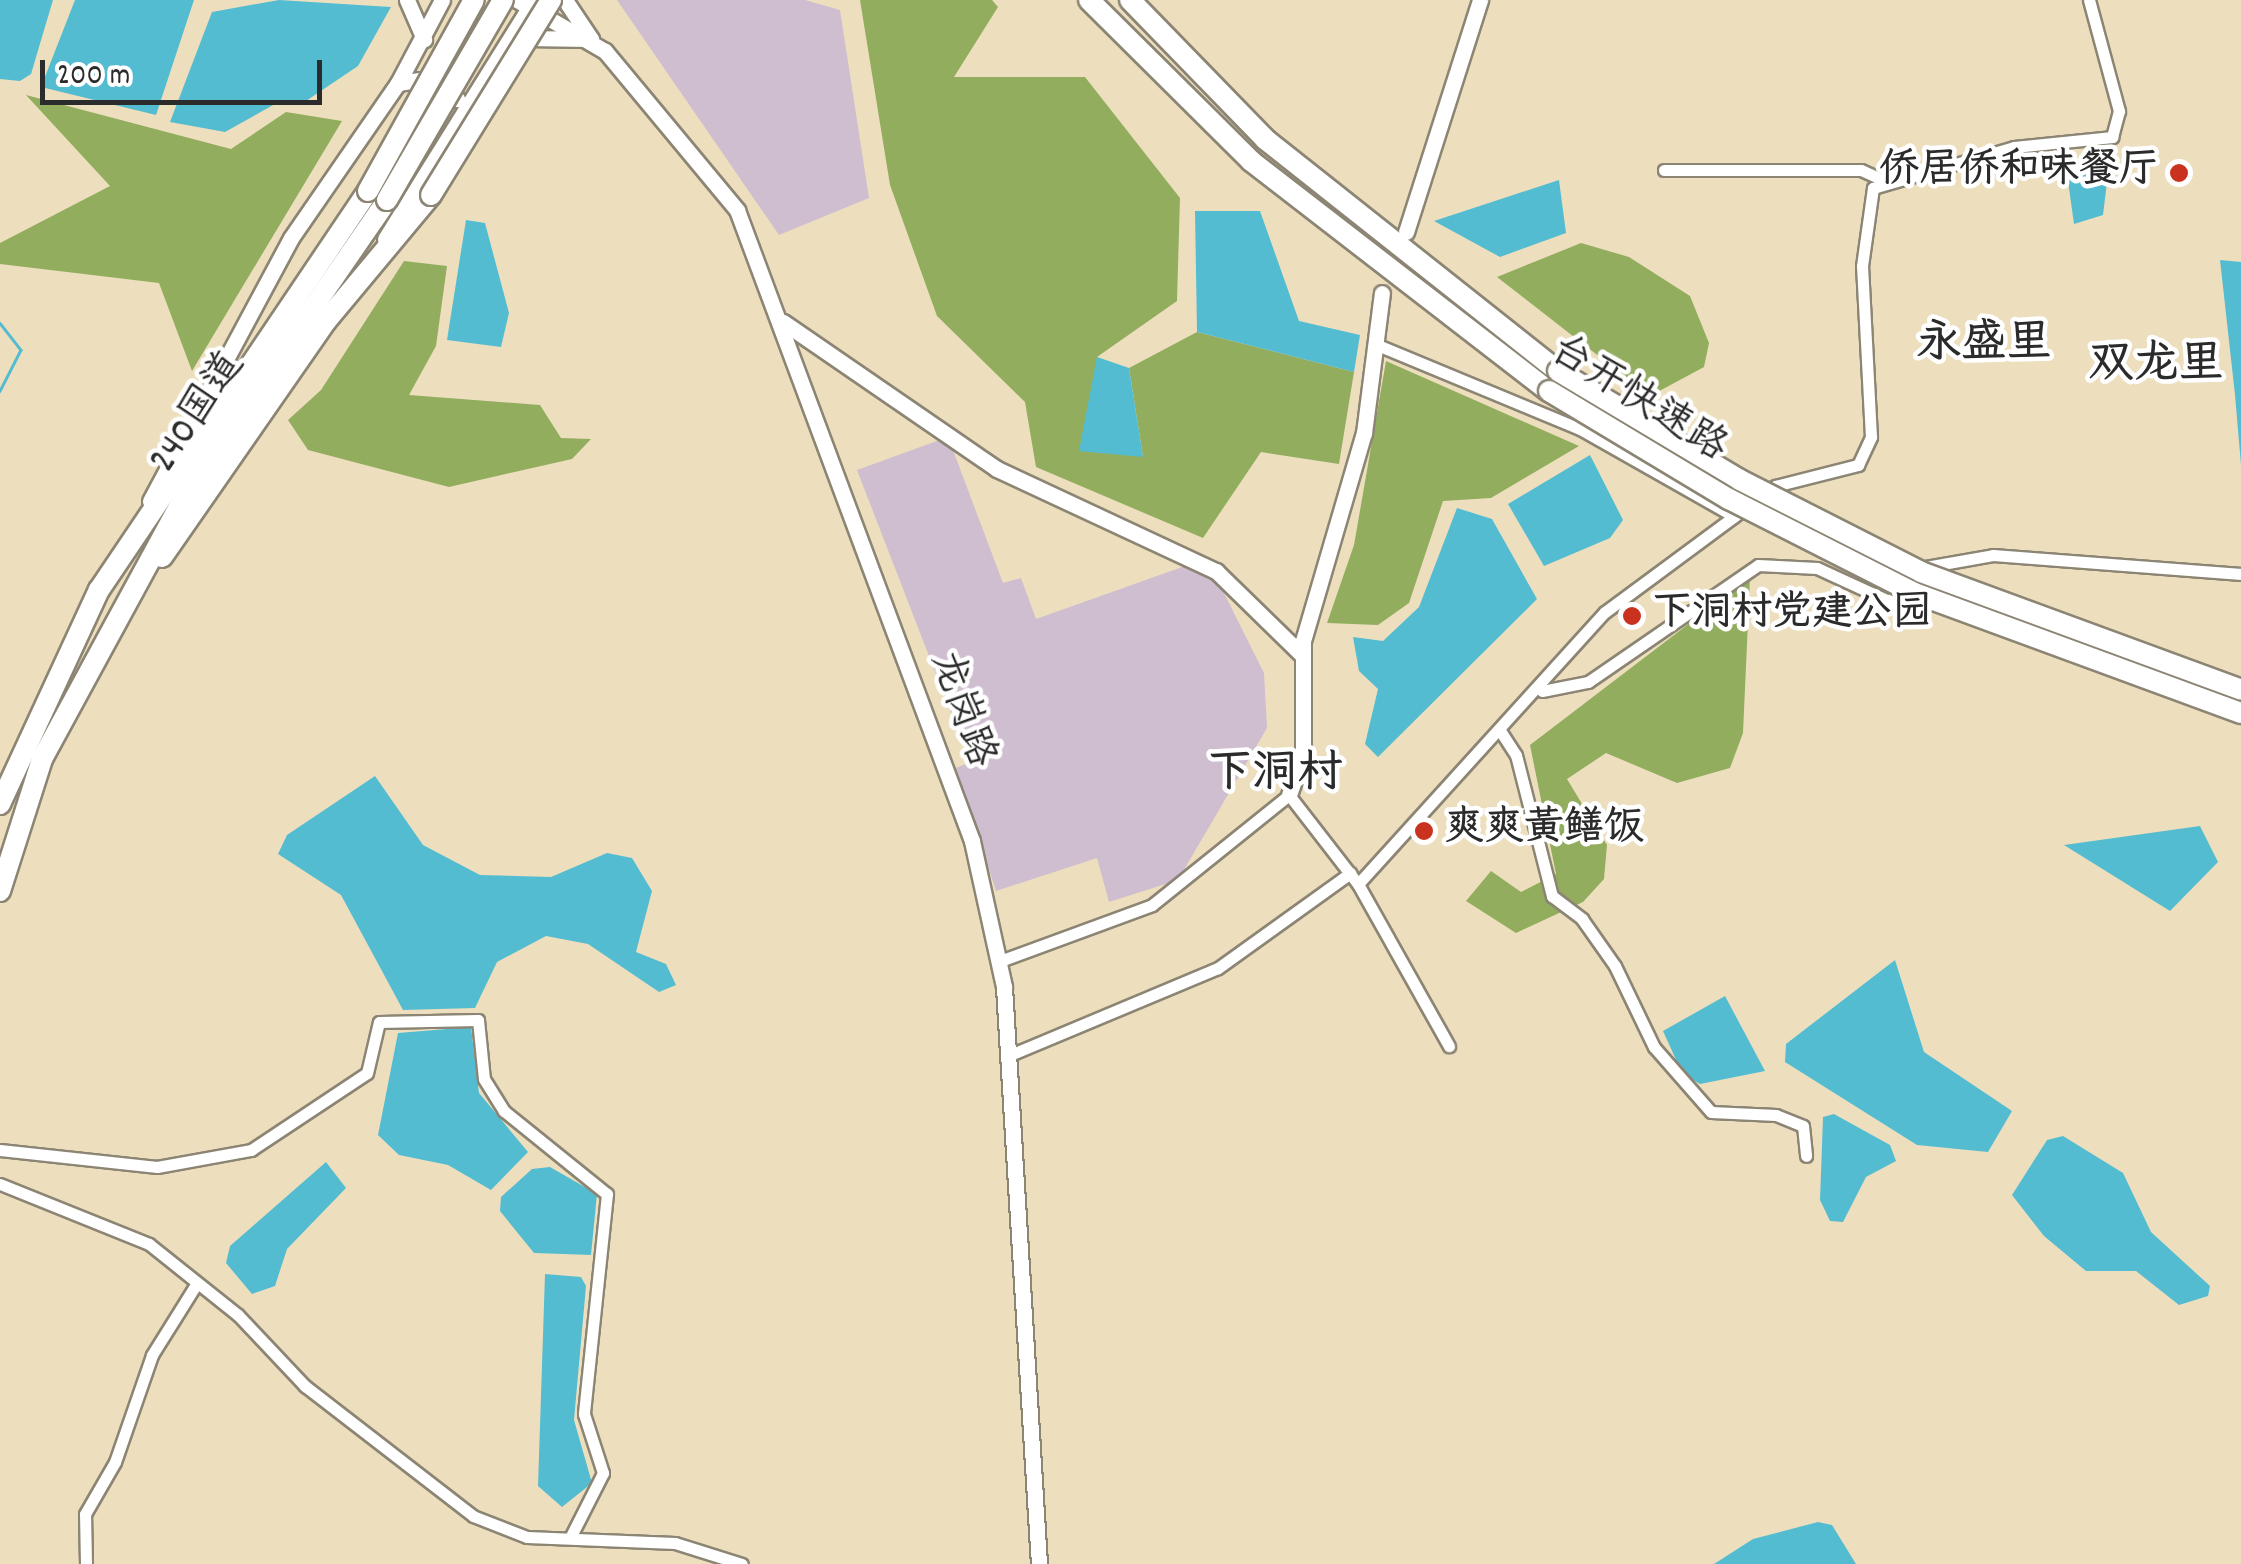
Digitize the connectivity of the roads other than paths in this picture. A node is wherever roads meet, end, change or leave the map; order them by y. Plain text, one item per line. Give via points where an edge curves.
1 (407, 0) edge
2 (442, 0) edge
3 (474, 0) edge
4 (503, 0) edge
5 (566, 0) edge
6 (1089, 0) edge
7 (1130, 0) edge
8 (1480, 0) edge
9 (2089, 0) edge
10 (533, 1) edge
11 (424, 38) junction
12 (591, 39) junction
13 (507, 44) junction
14 (398, 83) junction
15 (466, 110) junction
16 (1664, 170) dead end
17 (1881, 179) junction
18 (378, 196) junction
19 (1406, 232) dead end
20 (372, 259) junction
21 (1382, 293) dead end
22 (782, 322) junction
23 (1376, 344) junction
24 (1734, 516) junction
25 (133, 538) junction
26 (1930, 559) junction
27 (1832, 573) junction
28 (2241, 574) edge
29 (134, 589) junction
30 (1301, 654) junction
31 (2241, 690) edge
32 (1542, 691) junction
33 (2241, 712) edge
34 (1501, 732) junction
35 (1289, 794) junction
36 (0, 804) edge
37 (1354, 879) junction
38 (0, 890) edge
39 (1000, 962) junction
40 (1449, 1046) dead end
41 (1010, 1054) junction
42 (0, 1150) edge
43 (1806, 1156) dead end
44 (0, 1184) edge
45 (197, 1283) junction
46 (570, 1538) junction
47 (86, 1564) edge
48 (742, 1564) edge
49 (1040, 1564) edge

1 - 11 main road
2 - 11 main road
3 - 18 highway, 240国道, bridge
4 - 18 highway, 240国道, bridge
5 - 12 main road
6 - 33 highway, 台开快速路, bridge via 1251,161 1549,391 1694,480 1912,592
7 - 31 highway, 台开快速路, bridge via 1265,139 1558,371 1705,461 1921,572
8 - 19 main road
9 - 17 street via 2119,111 2112,137 2014,147
10 - 12 main road, 龙岗路
10 - 13 main road
10 - 20 highway, bridge via 431,196
11 - 14 main road
12 - 13 main road via 547,34
12 - 22 main road, 龙岗路 via 731,200
13 - 15 main road
14 - 15 main road via 445,88
14 - 25 main road via 291,238 193,408
15 - 20 main road
16 - 17 street via 1860,170
17 - 24 street via 1863,231 1867,452 1848,472 1779,484
18 - 25 highway, 240国道
18 - 29 highway, 240国道 via 190,486
20 - 29 highway via 199,514
21 - 23 main road
22 - 30 main road via 997,469 1216,571
22 - 39 main road, 龙岗路 via 972,841
23 - 24 street via 1580,429
23 - 30 main road via 1348,501
24 - 32 street via 1606,612
25 - 36 highway, 240国道
26 - 27 street
26 - 27 street via 1913,570 1900,600
26 - 28 street via 1993,555
27 - 32 street via 1753,566 1588,682
29 - 38 highway, 240国道 via 42,759
30 - 35 main road via 1304,754
32 - 34 street
34 - 37 street
34 - 43 street via 1516,755 1552,896 1596,940 1654,1047 1711,1112 1773,1114 1803,1126
35 - 37 street
35 - 39 street via 1152,904
37 - 40 street
37 - 41 street via 1218,968
39 - 41 main road, 龙岗路
41 - 49 main road, 龙岗路
42 - 46 street via 158,1167 251,1150 368,1073 379,1022 478,1020 484,1078 504,1112 607,1194 584,1414 603,1474
44 - 45 street via 114,1224
45 - 46 street via 305,1386 473,1516 526,1536
45 - 47 street via 152,1355 115,1462 85,1514
46 - 48 street via 675,1543

